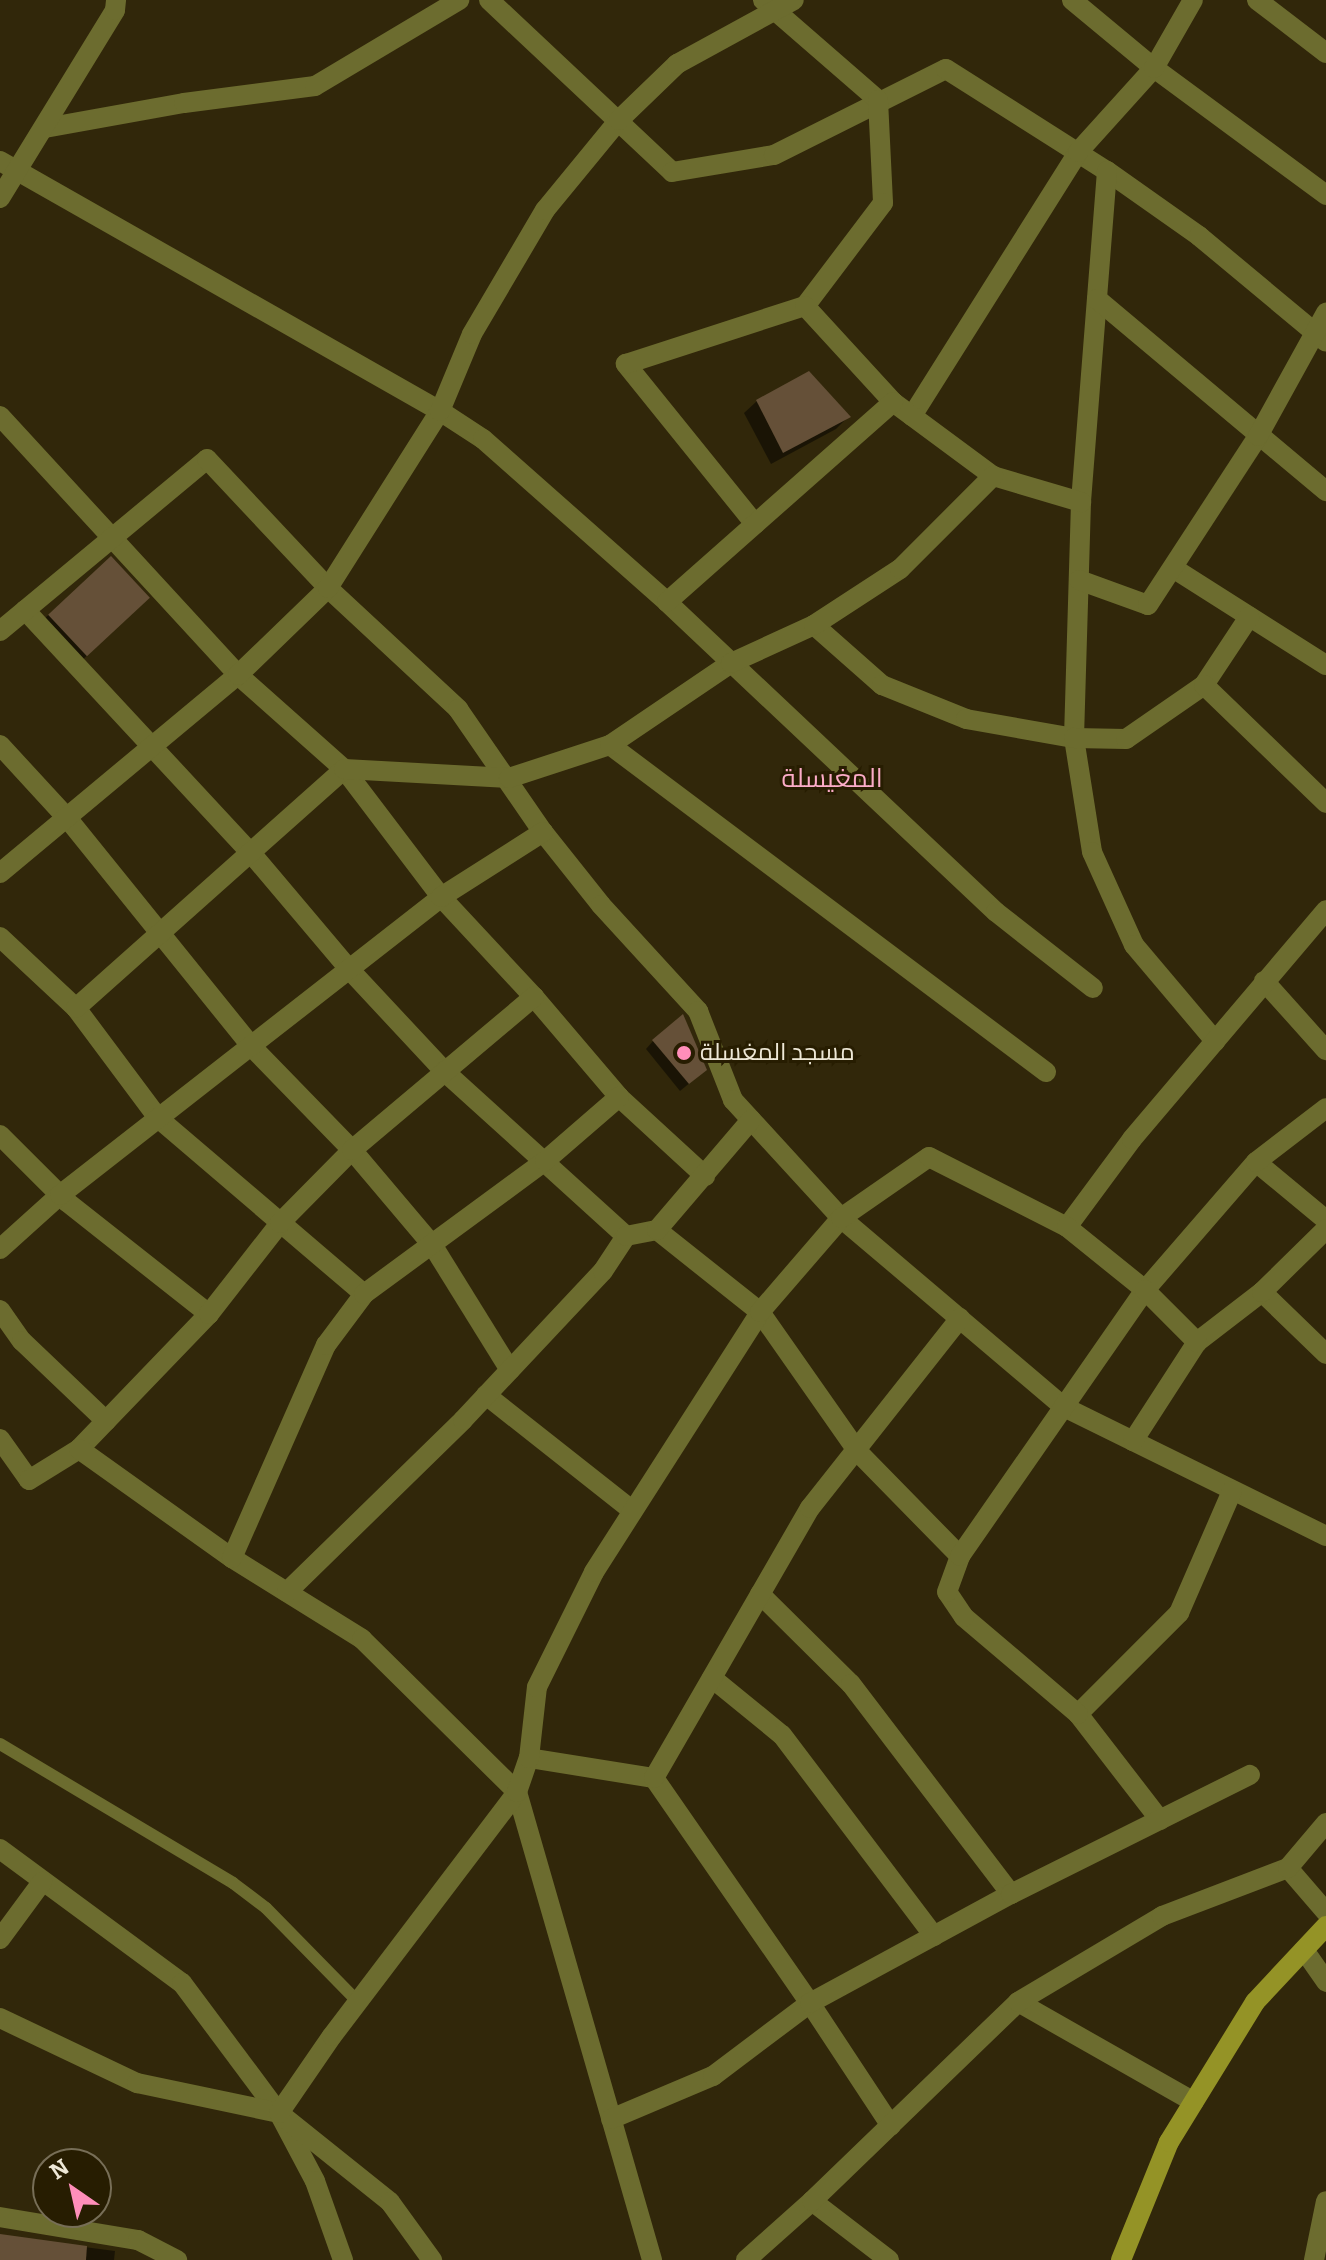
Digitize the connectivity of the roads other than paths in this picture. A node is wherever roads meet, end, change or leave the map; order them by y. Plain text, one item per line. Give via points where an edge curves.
1 (459, 0) edge
2 (489, 0) edge
3 (1072, 0) edge
4 (1193, 0) edge
5 (1257, 0) edge
6 (119, 3) edge
7 (778, 3) edge
8 (1326, 53) edge
9 (1154, 68) junction
10 (878, 100) junction
11 (619, 120) junction
12 (45, 128) junction
13 (1078, 152) junction
14 (0, 161) edge
15 (1107, 171) junction
16 (18, 174) junction
17 (1326, 195) edge
18 (0, 198) edge
19 (1097, 299) junction
20 (805, 306) junction
21 (1326, 313) edge
22 (1321, 338) edge
23 (893, 402) junction
24 (440, 411) junction
25 (0, 416) edge
26 (912, 416) junction
27 (1258, 436) junction
28 (993, 476) junction
29 (1326, 491) edge
30 (1081, 502) junction
31 (755, 524) junction
32 (113, 538) junction
33 (1173, 568) junction
34 (1079, 580) junction
35 (328, 588) junction
36 (667, 602) junction
37 (25, 610) junction
38 (1249, 617) junction
39 (814, 625) junction
40 (0, 631) edge
41 (731, 663) junction
42 (1326, 665) edge
43 (238, 675) junction
44 (1204, 685) junction
45 (1074, 738) junction
46 (0, 745) edge
47 (610, 745) junction
48 (153, 747) junction
49 (344, 769) junction
50 (509, 778) junction
51 (1326, 803) edge
52 (68, 819) junction
53 (543, 832) junction
54 (251, 853) junction
55 (0, 873) edge
56 (441, 897) junction
57 (1326, 910) edge
58 (159, 933) junction
59 (0, 937) edge
60 (349, 969) junction
61 (1264, 981) junction
62 (1093, 988) dead end
63 (534, 997) junction
64 (76, 1008) junction
65 (1215, 1041) junction
66 (251, 1046) junction
67 (1326, 1050) edge
68 (444, 1071) junction
69 (1046, 1072) dead end
70 (619, 1097) junction
71 (1326, 1108) edge
72 (158, 1118) junction
73 (751, 1120) junction
74 (0, 1135) edge
75 (352, 1150) junction
76 (545, 1161) junction
77 (1256, 1162) junction
78 (705, 1176) junction
79 (60, 1195) junction
80 (841, 1218) junction
81 (1326, 1220) edge
82 (280, 1223) junction
83 (1067, 1227) junction
84 (1326, 1229) edge
85 (657, 1230) junction
86 (626, 1236) junction
87 (433, 1246) junction
88 (0, 1249) edge
89 (1145, 1290) junction
90 (1262, 1292) junction
91 (364, 1294) junction
92 (0, 1310) edge
93 (760, 1312) junction
94 (209, 1314) junction
95 (960, 1318) junction
96 (1197, 1342) junction
97 (1326, 1354) edge
98 (510, 1370) junction
99 (486, 1395) junction
100 (1064, 1407) junction
101 (106, 1421) junction
102 (0, 1439) edge
103 (1133, 1441) junction
104 (79, 1449) junction
105 (858, 1452) junction
106 (1232, 1491) junction
107 (633, 1511) junction
108 (1326, 1536) edge
109 (960, 1556) junction
110 (232, 1558) junction
111 (287, 1592) junction
112 (760, 1594) junction
113 (712, 1678) junction
114 (1078, 1714) junction
115 (0, 1744) edge
116 (529, 1758) junction
117 (1250, 1775) dead end
118 (654, 1778) junction
119 (517, 1792) junction
120 (1160, 1820) junction
121 (1326, 1823) edge
122 (0, 1849) edge
123 (1288, 1868) junction
124 (42, 1882) junction
125 (1011, 1894) junction
126 (1326, 1912) edge
127 (1326, 1926) edge
128 (934, 1936) junction
129 (0, 1939) edge
130 (1304, 1950) junction
131 (1326, 1982) edge
132 (358, 2002) junction
133 (1018, 2002) junction
134 (810, 2003) junction
135 (0, 2018) edge
136 (1194, 2102) junction
137 (279, 2113) junction
138 (611, 2119) junction
139 (891, 2126) junction
140 (812, 2201) junction
141 (1326, 2201) edge
142 (0, 2217) edge
143 (177, 2260) edge
144 (343, 2260) edge
145 (432, 2260) edge
146 (652, 2260) edge
147 (746, 2260) edge
148 (889, 2260) edge
149 (1121, 2260) edge
150 (1314, 2260) edge

1 - 12 street via 315,86
2 - 11 street
3 - 9 street
4 - 9 street
5 - 8 street
6 - 12 street
7 - 10 street
7 - 11 street via 677,64
9 - 13 street
9 - 17 street
10 - 11 street via 774,155 672,172
10 - 13 street via 946,69
10 - 20 street via 883,203
11 - 24 street via 545,210 472,334
12 - 16 street
13 - 15 street
13 - 26 street
14 - 16 street
15 - 19 street
15 - 22 street via 1199,236
16 - 18 street
16 - 24 street
19 - 27 street
19 - 30 street
20 - 23 street
20 - 31 street via 626,364
21 - 22 street
22 - 27 street
23 - 26 street
23 - 31 street
24 - 35 street
24 - 36 street via 483,439
25 - 32 street
26 - 28 street
27 - 29 street
27 - 33 street
28 - 30 street
28 - 39 street via 900,569
30 - 34 street
31 - 36 street
32 - 35 street via 207,459
32 - 37 street
32 - 43 street
33 - 34 street via 1148,605
33 - 38 street
34 - 45 street
35 - 43 street
35 - 50 street via 458,709
36 - 41 street
37 - 40 street
37 - 48 street
38 - 42 street
38 - 44 street
39 - 41 street
39 - 45 street via 882,685 966,719
41 - 47 street
41 - 62 street via 996,912
43 - 48 street
43 - 49 street
44 - 45 street via 1126,739
44 - 51 street
45 - 65 street via 1092,852 1134,945
46 - 52 street
47 - 50 street
47 - 69 street
48 - 52 street
48 - 54 street
49 - 50 street
49 - 54 street
49 - 56 street
50 - 53 street
52 - 55 street
52 - 58 street
53 - 56 street
53 - 73 street via 698,1011 733,1100
54 - 58 street
54 - 60 street
56 - 60 street
56 - 63 street
57 - 61 street
58 - 64 street
58 - 66 street
59 - 64 street
60 - 66 street
60 - 68 street
61 - 65 street
61 - 67 street
63 - 68 street
63 - 70 street
64 - 72 street
65 - 83 street
66 - 72 street
66 - 75 street
68 - 75 street
68 - 76 street
70 - 76 street
70 - 78 street
71 - 77 street
72 - 79 street
72 - 82 street
73 - 78 street
73 - 80 street
74 - 79 street
75 - 82 street
75 - 87 street
76 - 86 street
76 - 87 street
77 - 81 street
77 - 89 street
78 - 85 street
79 - 88 street
79 - 94 street
80 - 83 street via 929,1157
80 - 93 street
80 - 95 street
82 - 91 street
82 - 94 street
83 - 89 street
84 - 90 street
85 - 86 street
85 - 93 street
86 - 98 street via 603,1271
87 - 91 street
87 - 98 street
89 - 96 street
89 - 100 street
90 - 96 street
90 - 97 street
91 - 110 street via 326,1345
92 - 101 street via 22,1341
93 - 105 street
93 - 107 street
94 - 101 street
95 - 100 street
95 - 105 street
96 - 103 street
98 - 99 street
99 - 107 street
99 - 111 street
100 - 103 street
100 - 109 street
101 - 104 street
102 - 104 street via 29,1480
103 - 106 street
104 - 110 street
105 - 109 street
105 - 112 street via 810,1508
106 - 108 street
106 - 114 street via 1179,1613
107 - 116 street via 594,1572 537,1687
109 - 114 street via 947,1592 964,1617
110 - 111 street
111 - 119 street via 362,1639
112 - 113 street
112 - 125 street via 851,1684
113 - 118 street
113 - 128 street via 782,1735
114 - 120 street
115 - 132 lane via 233,1883 266,1908
116 - 118 street
116 - 119 street
117 - 120 street
118 - 134 street
119 - 132 street
119 - 138 street
120 - 125 street
121 - 123 street
122 - 124 street
123 - 126 street
123 - 133 street via 1162,1916
124 - 129 street
124 - 137 street via 182,1983
125 - 128 street
127 - 130 main road
128 - 134 street
130 - 131 street
130 - 136 main road via 1255,2002
132 - 137 street
133 - 136 street
133 - 139 street
134 - 138 street via 713,2076
134 - 139 street
135 - 137 street via 137,2083
136 - 149 main road via 1169,2142
137 - 144 street via 315,2181
137 - 145 street via 390,2202
138 - 146 street
139 - 140 street
140 - 147 street
140 - 148 street
141 - 150 street
142 - 143 street via 138,2240

